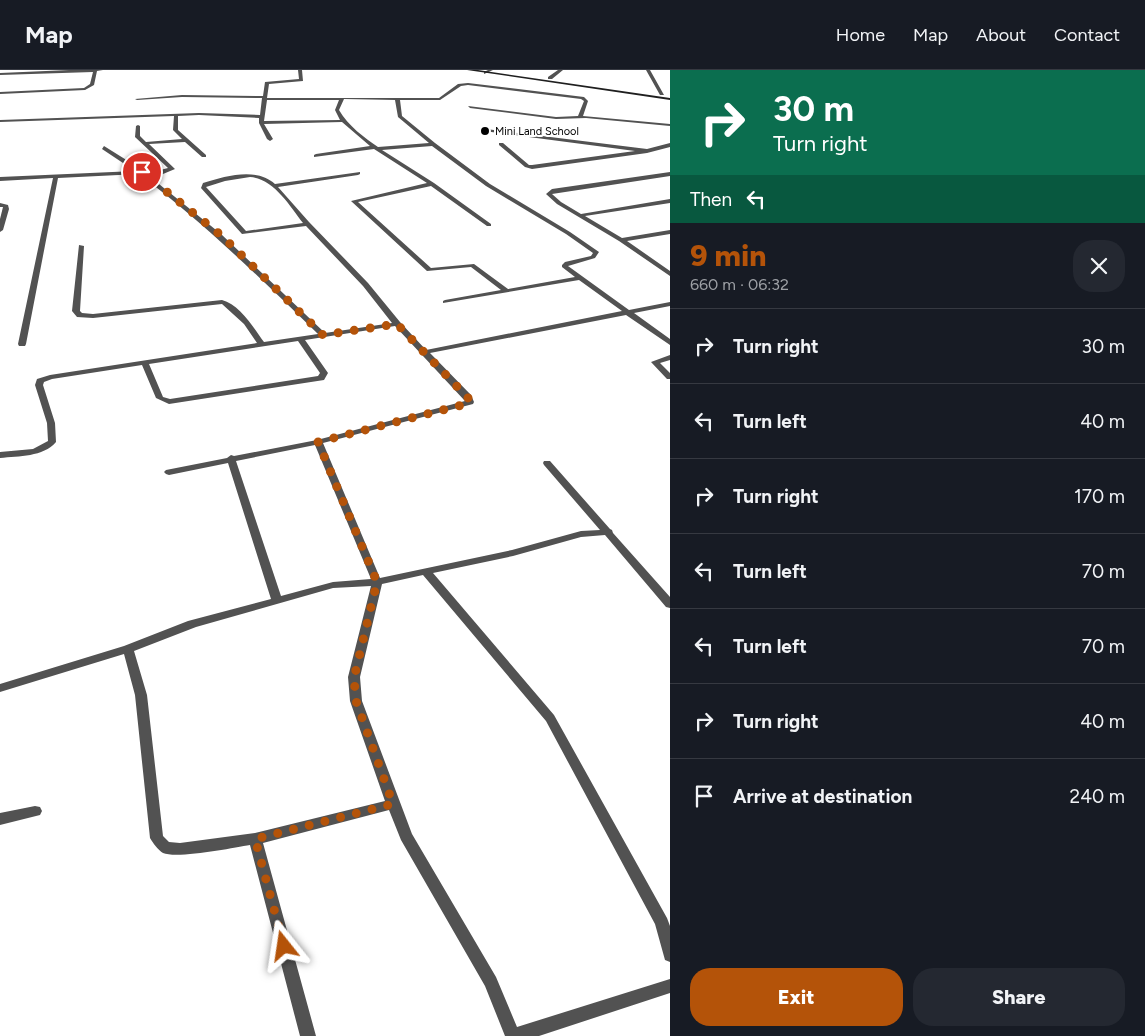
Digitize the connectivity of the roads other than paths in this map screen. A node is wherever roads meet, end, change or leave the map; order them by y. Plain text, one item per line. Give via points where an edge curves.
1 (95, 70) edge
2 (102, 70) edge
3 (300, 70) edge
4 (469, 70) edge
5 (495, 70) edge
6 (561, 70) edge
7 (601, 70) edge
8 (648, 70) edge
9 (488, 71) edge
10 (6, 72) edge
11 (616, 72) dead end
12 (0, 74) edge
13 (550, 78) junction
14 (0, 92) edge
15 (662, 94) junction
16 (670, 97) edge
17 (264, 98) junction
18 (397, 98) junction
19 (137, 99) dead end
20 (341, 99) junction
21 (470, 107) dead end
22 (176, 115) junction
23 (260, 117) junction
24 (580, 117) junction
25 (343, 121) junction
26 (0, 122) edge
27 (261, 123) junction
28 (670, 125) edge
29 (138, 126) dead end
30 (486, 130) dead end
31 (270, 139) dead end
32 (186, 140) junction
33 (146, 143) junction
34 (432, 144) junction
35 (501, 144) dead end
36 (192, 145) junction
37 (670, 145) edge
38 (104, 148) dead end
39 (377, 148) junction
40 (152, 149) junction
41 (647, 151) junction
42 (204, 156) dead end
43 (316, 156) dead end
44 (358, 173) dead end
45 (144, 174) junction
46 (670, 174) edge
47 (56, 176) junction
48 (0, 179) edge
49 (432, 184) junction
50 (274, 186) junction
51 (670, 201) edge
52 (0, 205) edge
53 (582, 215) junction
54 (308, 224) junction
55 (489, 225) dead end
56 (1, 226) edge
57 (670, 232) edge
58 (621, 240) junction
59 (81, 246) dead end
60 (670, 274) edge
61 (580, 278) junction
62 (505, 290) junction
63 (445, 302) dead end
64 (670, 304) edge
65 (628, 312) junction
66 (397, 324) junction
67 (323, 335) junction
68 (300, 339) junction
69 (670, 343) edge
70 (22, 344) dead end
71 (262, 345) junction
72 (425, 352) junction
73 (670, 357) edge
74 (145, 363) junction
75 (670, 377) edge
76 (318, 442) junction
77 (0, 455) edge
78 (231, 458) junction
79 (547, 463) dead end
80 (169, 472) dead end
81 (609, 532) junction
82 (426, 572) junction
83 (377, 582) junction
84 (277, 600) junction
85 (670, 604) edge
86 (128, 649) junction
87 (0, 688) edge
88 (393, 804) junction
89 (35, 811) dead end
90 (0, 819) edge
91 (255, 839) junction
92 (670, 955) edge
93 (670, 986) edge
94 (308, 1036) edge
95 (514, 1036) edge

1 - 2 street
1 - 10 street
1 - 14 street via 92,85 85,88
3 - 17 street via 301,80 267,83
4 - 9 main road
5 - 13 main road
6 - 13 street
7 - 11 street
8 - 15 street
9 - 16 main road
10 - 12 street
13 - 15 main road
15 - 16 main road
17 - 19 street via 195,96
17 - 20 street
17 - 23 street
18 - 20 street via 349,96
18 - 24 street via 440,99 460,85 468,84 582,98 586,101
18 - 34 street via 400,116
20 - 25 street via 337,110
21 - 24 street via 556,118
22 - 23 street
22 - 26 street
22 - 32 street via 174,128
23 - 27 street
24 - 28 street
25 - 27 street
25 - 39 street
27 - 31 street
29 - 33 street via 137,136
30 - 41 street
32 - 33 street
32 - 36 street
33 - 40 street
34 - 39 street
34 - 61 street via 488,184 596,252 593,257 563,265
35 - 41 street via 530,167
36 - 40 street
36 - 42 street
37 - 41 street
38 - 45 street
39 - 43 street
39 - 49 street
40 - 45 street via 172,169
44 - 50 street
45 - 47 street
45 - 67 street via 222,236
46 - 53 street via 549,193
47 - 48 street
47 - 70 street
49 - 55 street
49 - 62 street via 354,201 430,270 472,265
50 - 54 street
50 - 54 street via 265,178 252,176 210,182 203,187 244,233
51 - 53 street
52 - 56 street via 6,206
53 - 58 street
54 - 66 street via 350,266
57 - 58 street
58 - 60 street via 660,263
59 - 71 street via 76,311 80,315 222,302 247,324
61 - 62 street
61 - 65 street
62 - 63 street
64 - 65 street
65 - 69 street
65 - 72 street
66 - 67 street
66 - 72 street
67 - 68 street
68 - 71 street
68 - 74 street via 324,373 321,378 169,402 160,398
71 - 74 street
72 - 76 street via 470,402
73 - 75 street via 655,362
74 - 77 street via 43,379 39,385 51,423 52,442 39,450
76 - 78 street
76 - 83 street
78 - 80 street
78 - 84 street
79 - 81 street
81 - 82 street via 581,534
81 - 85 street
82 - 83 street
82 - 92 street via 550,718 662,923
83 - 84 street via 333,585
83 - 88 street via 354,686 356,701
84 - 86 street via 192,624
86 - 87 street
86 - 91 street via 140,695 157,838 161,844 174,849
88 - 91 street
88 - 95 street via 406,836 491,982
89 - 90 street
91 - 94 street
93 - 95 street

